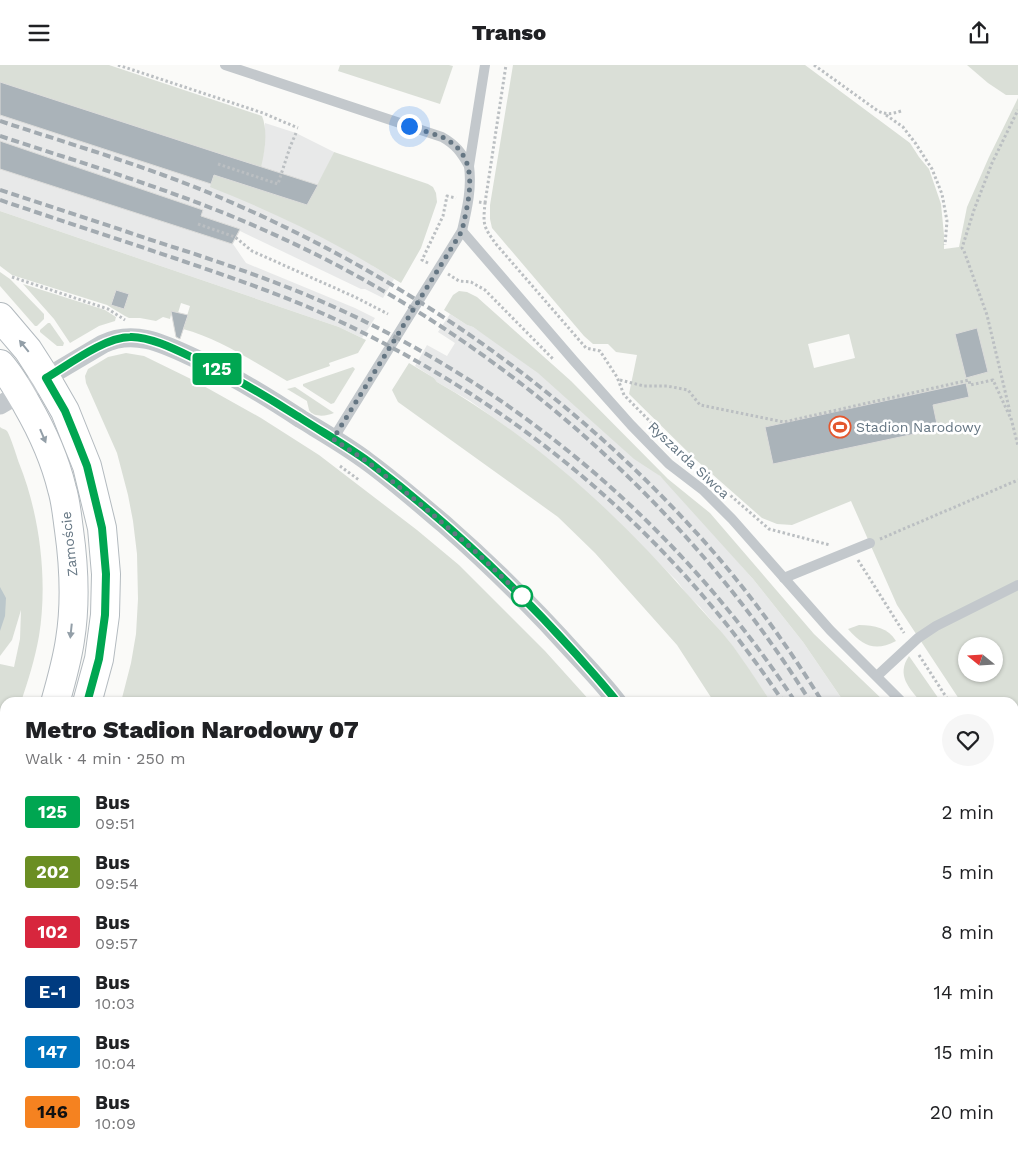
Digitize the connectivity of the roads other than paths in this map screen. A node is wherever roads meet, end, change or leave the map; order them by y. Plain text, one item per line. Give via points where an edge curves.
1 (225, 65) edge
2 (485, 65) edge
3 (469, 166) junction
4 (462, 231) junction
5 (0, 317) edge
6 (0, 363) edge
7 (46, 378) junction
8 (10, 399) edge
9 (333, 439) junction
10 (870, 543) road end
11 (784, 578) junction
12 (1018, 585) edge
13 (877, 676) junction
14 (57, 697) edge
15 (89, 697) edge
16 (613, 697) edge
17 (897, 697) edge

1 - 3 lane via 442,137 453,143
2 - 3 lane
3 - 4 lane via 471,179
4 - 9 lane
4 - 11 lane, Ryszarda Siwca via 631,425 669,464 732,519
7 -> 5 street
6 - 8 street, Zamoście
7 - 8 street
7 - 9 street via 111,340 138,337 228,374
7 - 15 street via 65,411 84,457 102,528 105,615 99,659
8 -> 14 street, Zamoście via 38,425 50,453 62,489 72,552 74,607
9 - 16 street via 368,462 476,552 547,622
10 - 11 lane
11 - 13 lane, Ryszarda Siwca
12 - 13 lane via 936,626 911,643
13 - 17 lane, Ryszarda Siwca

